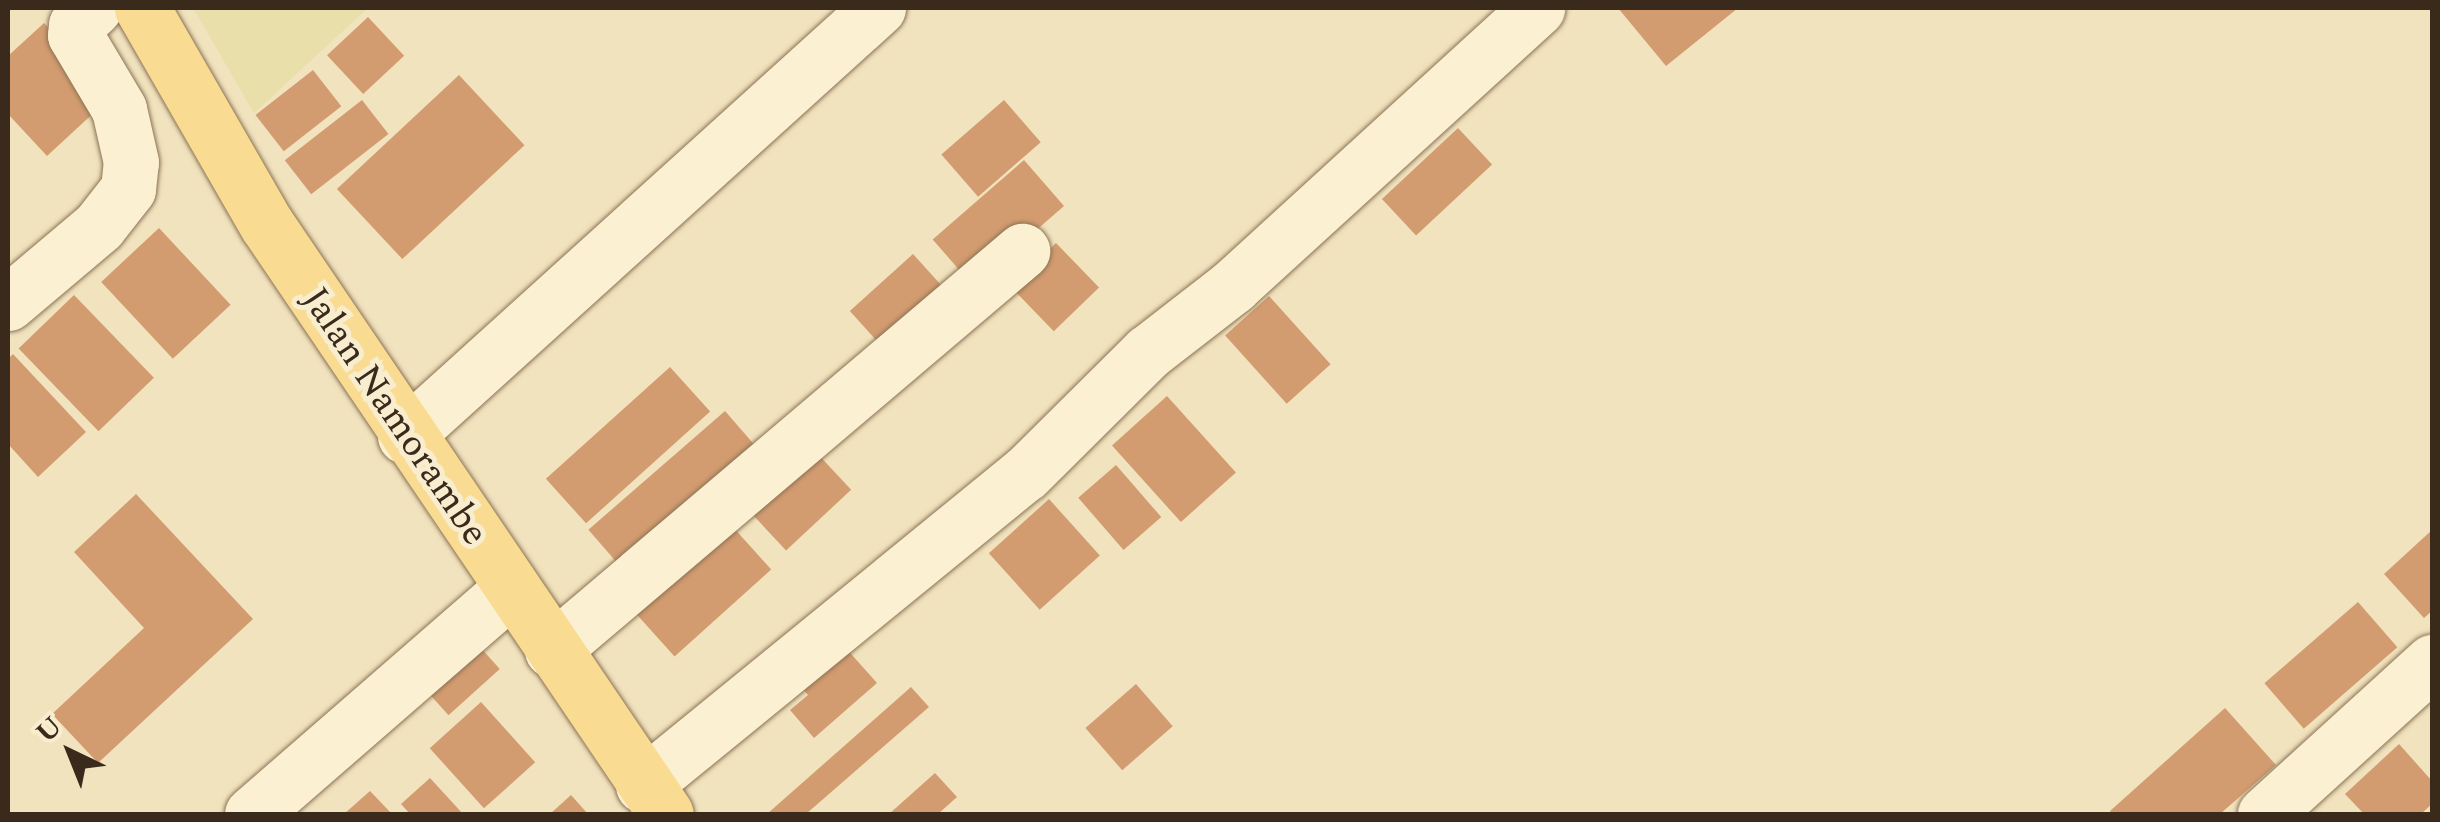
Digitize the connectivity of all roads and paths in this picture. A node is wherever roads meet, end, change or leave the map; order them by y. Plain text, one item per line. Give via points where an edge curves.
1 (142, 8) edge
2 (878, 8) edge
3 (1537, 8) edge
4 (68, 17) edge
5 (1022, 251) dead end
6 (8, 304) edge
7 (405, 436) junction
8 (510, 590) junction
9 (552, 650) junction
10 (2432, 662) edge
11 (655, 800) edge
12 (252, 814) edge
13 (2265, 814) edge

1 - 7 main road, Jalan Namorambe via 268,225
2 - 7 street
3 - 11 street
4 - 6 street via 119,109 131,162 128,188 99,226
5 - 9 street
7 - 8 main road, Jalan Namorambe
8 - 9 main road, Jalan Namorambe
8 - 12 street
9 - 11 main road, Jalan Namorambe
10 - 13 street

